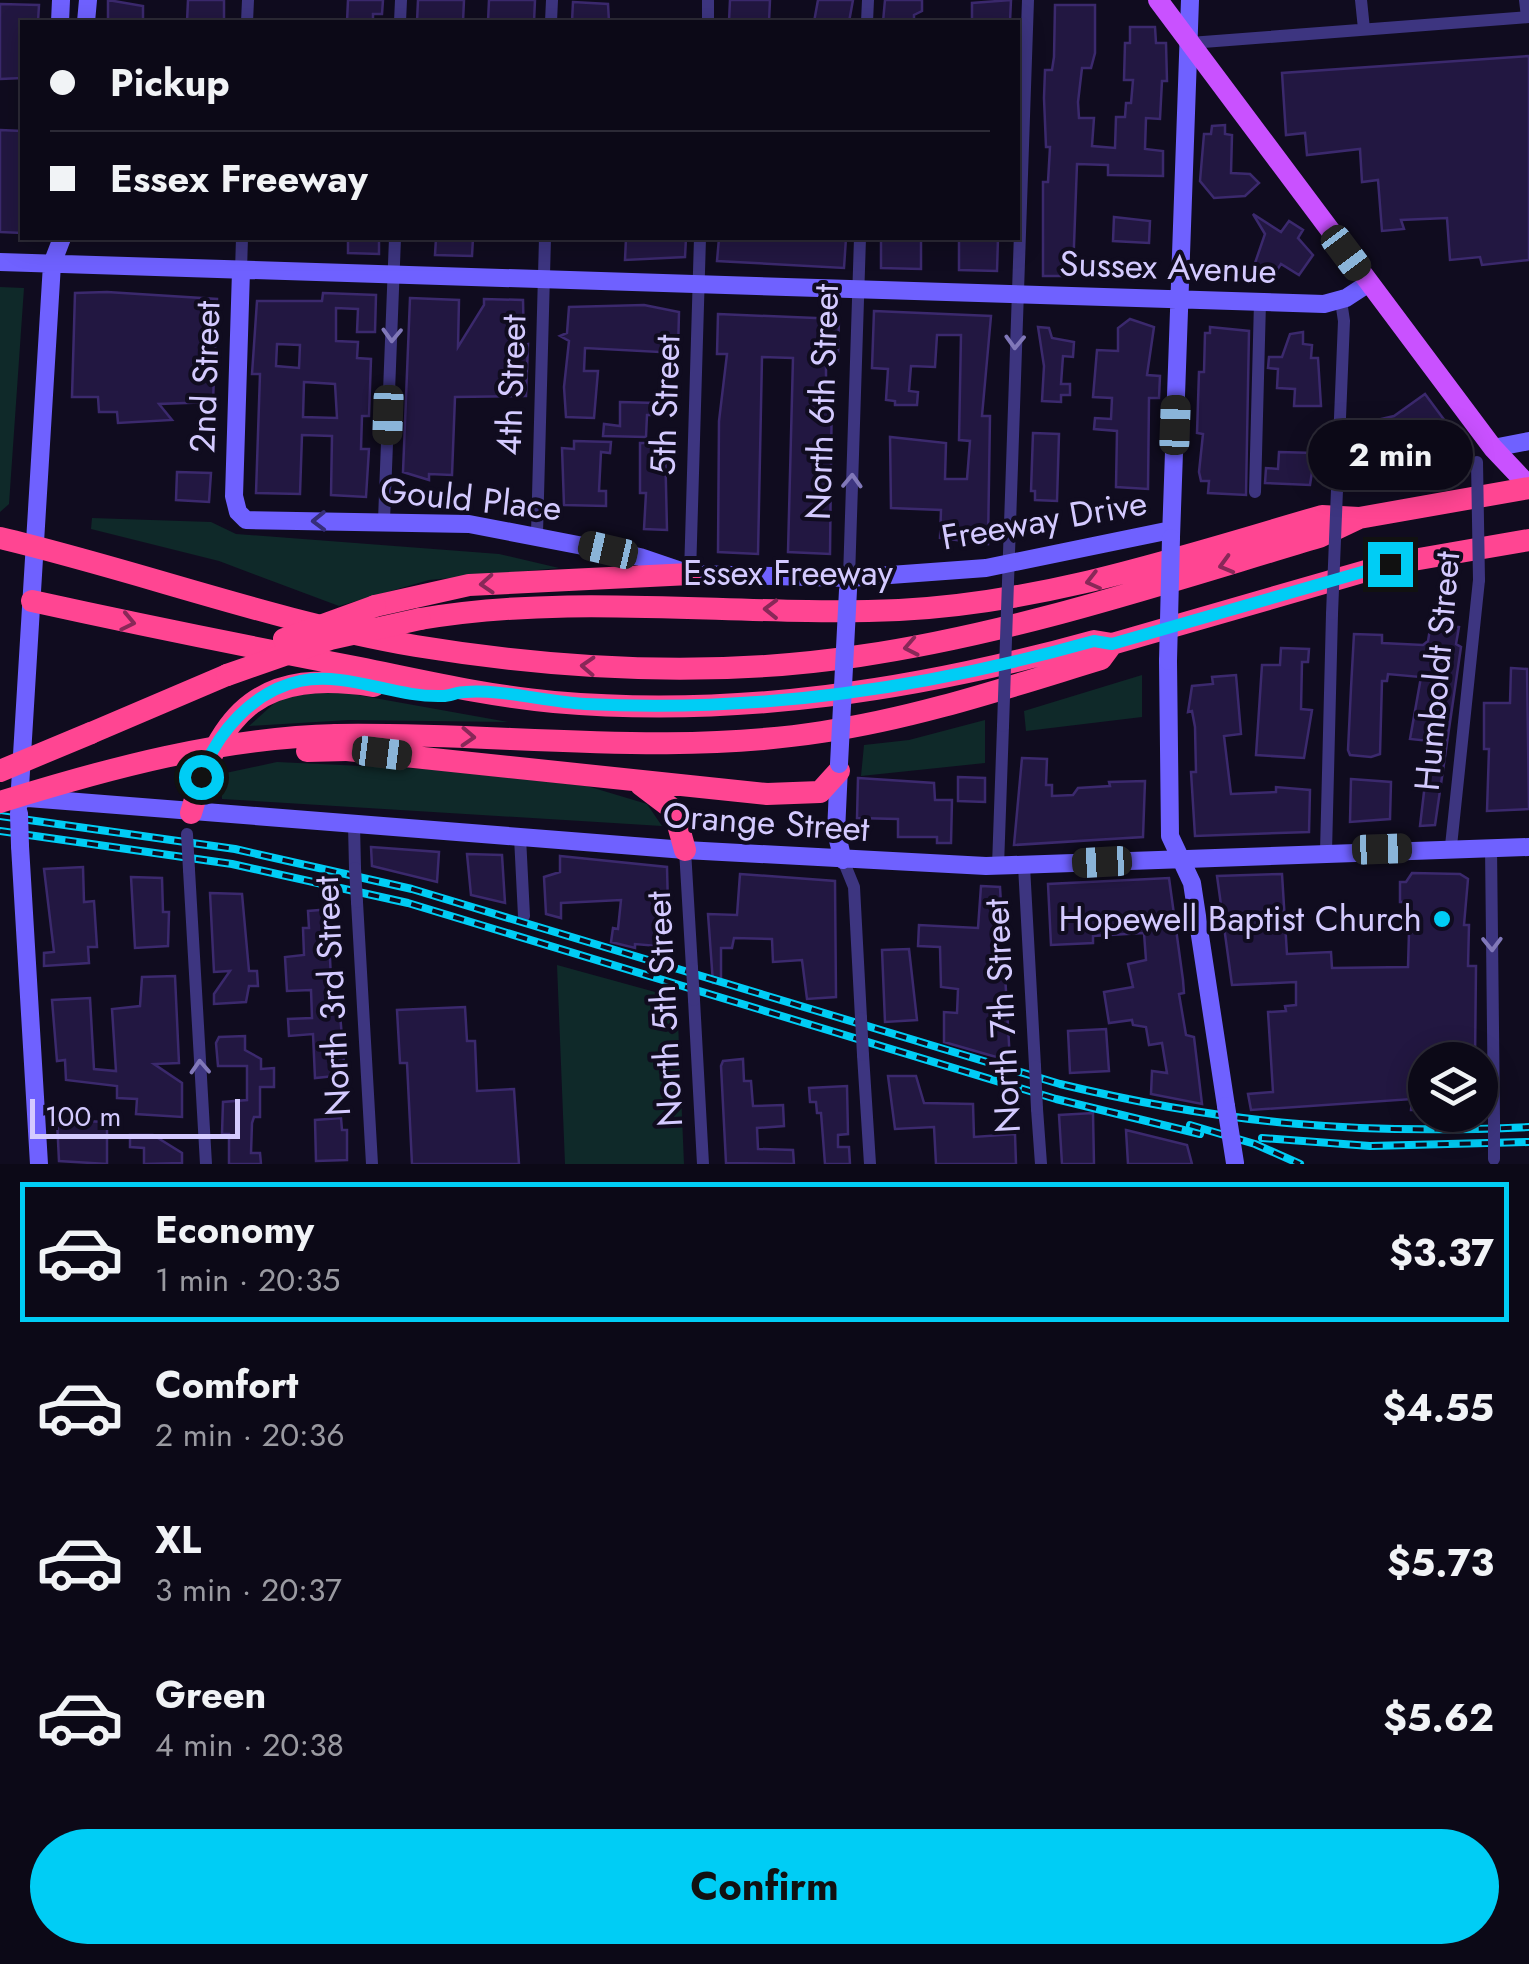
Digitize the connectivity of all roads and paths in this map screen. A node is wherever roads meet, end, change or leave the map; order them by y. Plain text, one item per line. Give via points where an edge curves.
1 (1028, 0) edge
2 (1158, 0) edge
3 (1190, 0) edge
4 (1362, 0) edge
5 (1525, 0) edge
6 (1528, 17) edge
7 (1364, 29) junction
8 (1190, 42) junction
9 (1020, 215) edge
10 (46, 240) edge
11 (61, 240) edge
12 (242, 240) edge
13 (395, 240) edge
14 (545, 240) edge
15 (700, 240) edge
16 (860, 240) edge
17 (1019, 240) edge
18 (0, 262) edge
19 (52, 264) junction
20 (241, 270) junction
21 (394, 276) junction
22 (544, 280) junction
23 (1369, 283) junction
24 (699, 285) junction
25 (858, 290) junction
26 (1017, 295) junction
27 (1180, 299) junction
28 (1341, 301) junction
29 (1260, 302) junction
30 (1529, 441) edge
31 (1491, 456) junction
32 (1529, 487) edge
33 (1255, 492) dead end
34 (242, 517) joint
35 (1359, 518) junction
36 (384, 520) junction
37 (537, 534) junction
38 (1171, 534) junction
39 (0, 538) edge
40 (1529, 540) edge
41 (34, 546) junction
42 (690, 574) junction
43 (1008, 574) junction
44 (849, 584) junction
45 (32, 601) junction
46 (1112, 644) junction
47 (227, 675) junction
48 (466, 692) junction
49 (342, 743) junction
50 (839, 768) junction
51 (0, 771) edge
52 (624, 780) junction
53 (10, 802) edge
54 (189, 824) junction
55 (354, 825) junction
56 (520, 837) junction
57 (1451, 846) junction
58 (1490, 847) junction
59 (1529, 847) edge
60 (685, 850) junction
61 (1326, 852) junction
62 (1181, 858) junction
63 (844, 860) junction
64 (998, 866) junction
65 (1024, 866) junction
66 (524, 916) dead end
67 (1494, 1162) edge
68 (39, 1164) edge
69 (206, 1164) edge
70 (372, 1164) edge
71 (704, 1164) edge
72 (870, 1164) edge
73 (1040, 1164) edge
74 (1235, 1164) edge

1 - 9 street, North 7th Street
2 - 8 main road
3 - 8 street
4 - 7 street
5 - 6 street
6 - 7 street
7 - 8 street
8 - 23 main road
8 - 27 street
10 - 19 street
11 - 19 street
12 - 20 street, 2nd Street
13 - 21 street
14 - 22 street, 4th Street
15 - 24 street, 5th Street
16 - 25 street, North 6th Street
17 - 26 street, North 7th Street
18 - 19 street, Sussex Avenue
19 - 20 street, Sussex Avenue
19 - 41 street
20 - 21 street, Sussex Avenue
20 - 34 street, 2nd Street via 234,496
21 - 22 street, Sussex Avenue
21 -> 36 street
22 - 24 street, Sussex Avenue
22 - 37 street, 4th Street
23 - 28 street
23 - 31 main road
24 - 25 street, Sussex Avenue
24 - 42 street, 5th Street
25 - 26 street, Sussex Avenue
44 -> 25 street, North 6th Street
26 - 27 street, Sussex Avenue
26 -> 43 street, North 7th Street
27 - 29 street, Sussex Avenue
27 - 38 street
28 - 29 street, Sussex Avenue
28 - 61 street, bridge
29 - 33 street
30 - 31 street
31 - 32 main road
31 - 57 street, Humboldt Street, bridge
32 - 35 highway, Essex Freeway
36 -> 34 street, Gould Place
35 -> 41 highway via 1319,537 991,630 836,659 688,668 536,662 411,645
35 -> 47 highway, Essex Freeway, bridge via 1322,516 1097,580 964,605 861,611 551,607 420,620 330,639
36 - 37 street, Gould Place
37 - 42 street, Gould Place
38 - 43 street, Freeway Drive
38 - 62 street, bridge via 1170,836
39 - 41 highway
40 - 46 highway via 1390,564
41 - 45 street
42 - 44 street, Freeway Drive
42 -> 47 highway, bridge via 469,585 375,606 253,652
43 - 44 street, Freeway Drive
43 - 64 street, North 7th Street, bridge
44 - 50 street, North 6th Street, bridge
45 -> 48 highway
45 - 53 street
46 - 48 highway via 1094,641 904,687 756,704 596,705
49 -> 46 highway via 662,744 822,732 945,706 1101,659
47 - 51 highway, Essex Freeway, bridge
48 - 54 highway via 442,696 318,679 280,687 224,733 204,767
49 - 52 highway
49 - 53 highway, bridge via 208,747 110,769
50 - 52 highway via 820,792 793,794
50 - 63 street, North 6th Street via 836,832
52 - 60 highway via 669,804
53 - 54 street, Orange Street
53 - 68 street, bridge via 20,846
54 - 55 street, Orange Street
69 -> 54 street, bridge
55 - 56 street, Orange Street
55 - 70 street, North 3rd Street, bridge
56 - 60 street, Orange Street
56 - 66 street
57 - 58 street, Orange Street
57 - 61 street, Orange Street
58 - 59 street, Orange Street
58 -> 67 street, bridge
60 - 63 street, Orange Street
60 - 71 street, North 5th Street, bridge
61 - 62 street, Orange Street
62 - 65 street, Orange Street
62 - 74 street, bridge via 1192,883
63 - 64 street, Orange Street
63 - 72 street, North 6th Street, bridge via 854,888
64 - 65 street, Orange Street
65 - 73 street, North 7th Street, bridge

